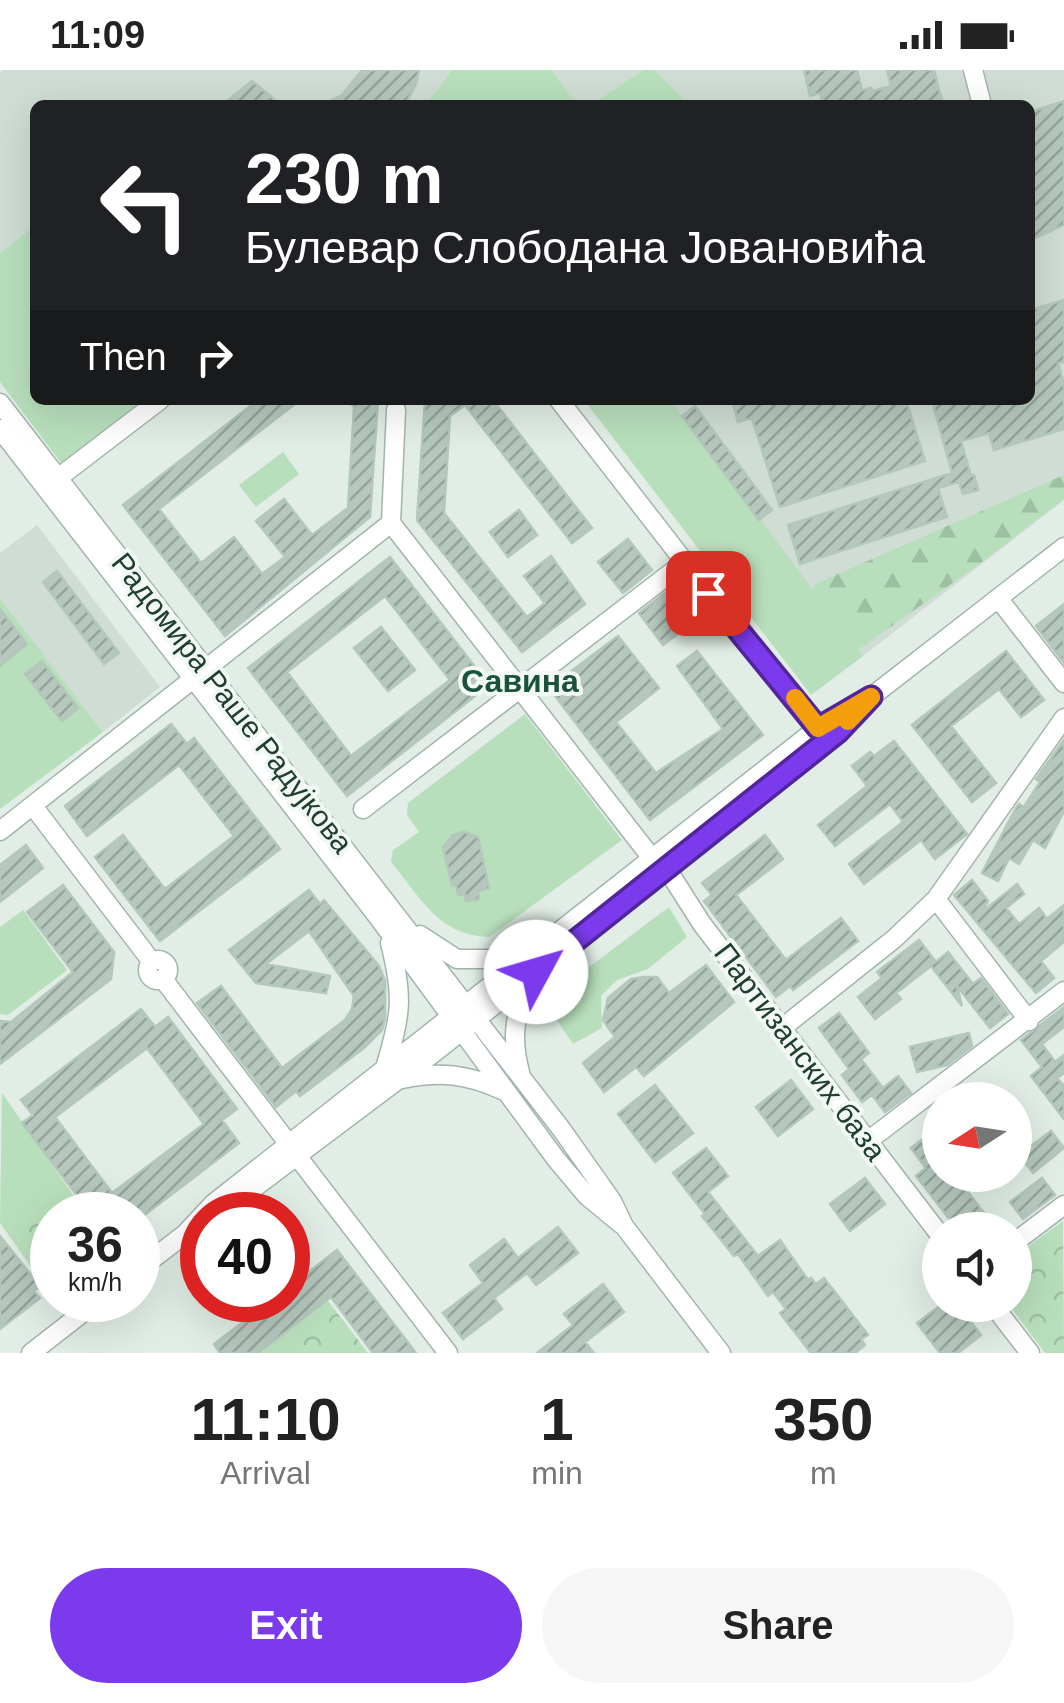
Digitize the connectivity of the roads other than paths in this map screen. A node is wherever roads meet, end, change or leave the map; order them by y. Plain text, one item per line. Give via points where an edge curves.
1 (973, 70) edge
2 (981, 100) edge
3 (0, 403) edge
4 (153, 405) edge
5 (563, 405) edge
6 (396, 410) dead end
7 (0, 429) edge
8 (58, 478) junction
9 (391, 523) junction
10 (1064, 546) edge
11 (684, 562) junction
12 (998, 598) junction
13 (201, 676) junction
14 (1064, 683) edge
15 (520, 687) junction
16 (871, 697) junction
17 (1064, 718) edge
18 (818, 728) junction
19 (33, 806) junction
20 (363, 809) dead end
21 (0, 831) edge
22 (658, 862) junction
23 (936, 898) junction
24 (389, 919) junction
25 (529, 966) junction
26 (1064, 992) edge
27 (458, 1017) junction
28 (477, 1019) junction
29 (1028, 1020) junction
30 (782, 1028) junction
31 (391, 1074) junction
32 (521, 1077) junction
33 (506, 1092) junction
34 (868, 1140) junction
35 (293, 1150) junction
36 (229, 1192) edge
37 (245, 1192) edge
38 (1064, 1206) edge
39 (923, 1212) edge
40 (624, 1226) junction
41 (1032, 1230) edge
42 (180, 1237) edge
43 (160, 1253) edge
44 (71, 1322) edge
45 (1007, 1322) edge
46 (31, 1353) edge
47 (448, 1353) edge
48 (720, 1353) edge
49 (1030, 1353) edge

1 - 2 street
3 - 8 street, Радомира Раше Радујкова
4 - 8 street
5 - 11 street
6 - 9 street
7 - 13 street, Радомира Раше Радујкова
8 - 13 street, Радомира Раше Радујкова
9 - 13 street
9 - 15 street, Партизанских база
10 - 12 street
11 - 15 street
11 - 18 street
12 - 14 street
12 - 16 street
13 - 19 street
13 - 24 street, Радомира Раше Радујкова
15 - 20 street
15 - 22 street, Партизанских база
16 - 18 street
16 - 22 street via 838,732
17 - 23 street
18 - 22 street
19 - 21 street
19 - 35 street via 152,962 150,976 163,979
22 - 25 street via 624,882
22 - 30 street, Партизанских база
23 - 29 street
23 - 30 street
24 - 25 street via 458,959
24 - 27 street, Радомира Раше Радујкова
24 - 31 street via 401,996
25 - 27 street
25 - 28 street
25 - 32 street via 514,1027
26 - 29 street
27 - 28 street
27 - 31 street
27 - 33 street, Радомира Раше Радујкова
28 - 32 street
29 - 34 street
30 - 34 street, Партизанских база
31 - 33 street via 472,1077
31 - 35 street
32 - 40 street
33 - 40 street, Радомира Раше Радујкова via 588,1196
34 - 39 street, Партизанских база
35 - 36 street
35 - 37 street
35 - 47 street
38 - 41 street
40 - 48 street
42 - 43 street
44 - 46 street
45 - 49 street

